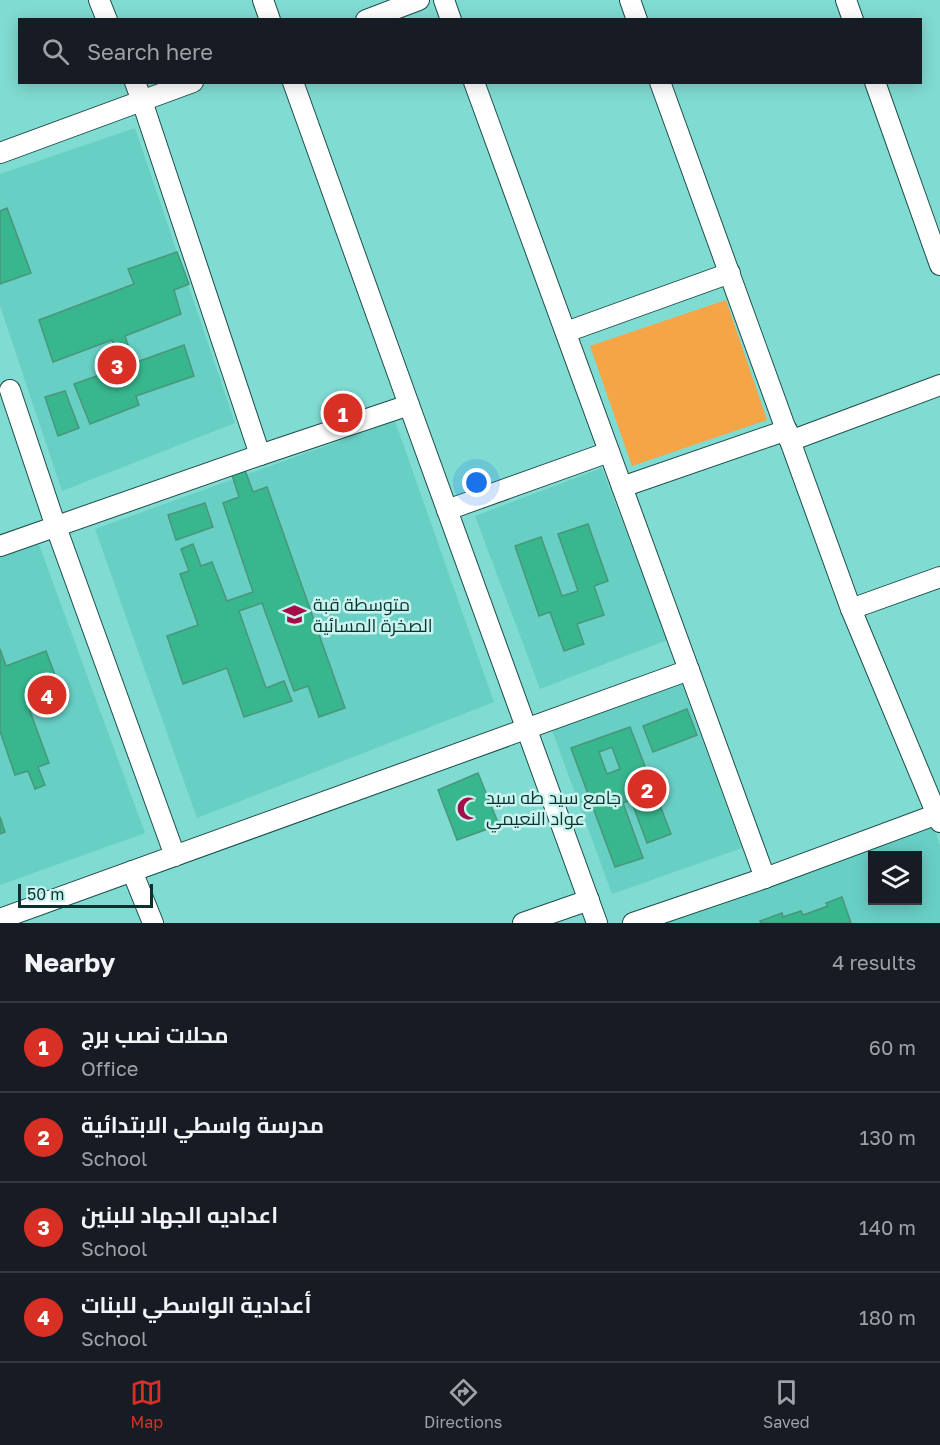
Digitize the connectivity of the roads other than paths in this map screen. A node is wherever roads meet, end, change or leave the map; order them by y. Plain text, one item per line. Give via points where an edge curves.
1 (99, 0) edge
2 (263, 0) edge
3 (419, 0) edge
4 (444, 0) edge
5 (630, 0) edge
6 (846, 0) edge
7 (106, 18) edge
8 (269, 18) edge
9 (371, 18) edge
10 (451, 18) edge
11 (636, 18) edge
12 (852, 18) edge
13 (136, 84) edge
14 (188, 84) edge
15 (294, 84) edge
16 (475, 84) edge
17 (661, 84) edge
18 (876, 84) edge
19 (142, 101) junction
20 (0, 153) edge
21 (940, 265) edge
22 (730, 273) junction
23 (566, 332) junction
24 (940, 385) edge
25 (10, 390) dead end
26 (409, 405) junction
27 (788, 435) junction
28 (609, 452) junction
29 (260, 455) junction
30 (622, 487) junction
31 (447, 510) junction
32 (56, 527) junction
33 (0, 546) edge
34 (940, 577) edge
35 (851, 609) junction
36 (689, 670) junction
37 (526, 729) junction
38 (939, 816) edge
39 (175, 856) junction
40 (132, 871) junction
41 (765, 878) junction
42 (589, 900) junction
43 (22, 917) edge
44 (0, 919) edge
45 (153, 923) edge
46 (523, 923) edge
47 (597, 923) edge
48 (633, 923) edge

1 - 7 street
2 - 8 street
3 - 9 street
4 - 10 street
5 - 11 street
6 - 12 street
13 - 19 street
14 - 19 street
15 - 26 street
16 - 23 street
17 - 22 street
18 - 21 street
19 - 20 street
19 - 29 street
22 - 23 street
22 - 27 street
23 - 28 street
24 - 27 street
25 - 32 street
26 - 29 street
26 - 31 street
27 - 30 street
27 - 35 street
28 - 30 street
28 - 31 street
29 - 32 street
30 - 36 street
31 - 37 street
32 - 33 street
32 - 39 street
34 - 35 street
35 - 38 street
36 - 37 street
36 - 41 street
37 - 39 street
37 - 42 street
38 - 41 street
39 - 40 street
40 - 43 street
40 - 45 street
41 - 48 street
42 - 46 street
42 - 47 street
43 - 44 street

